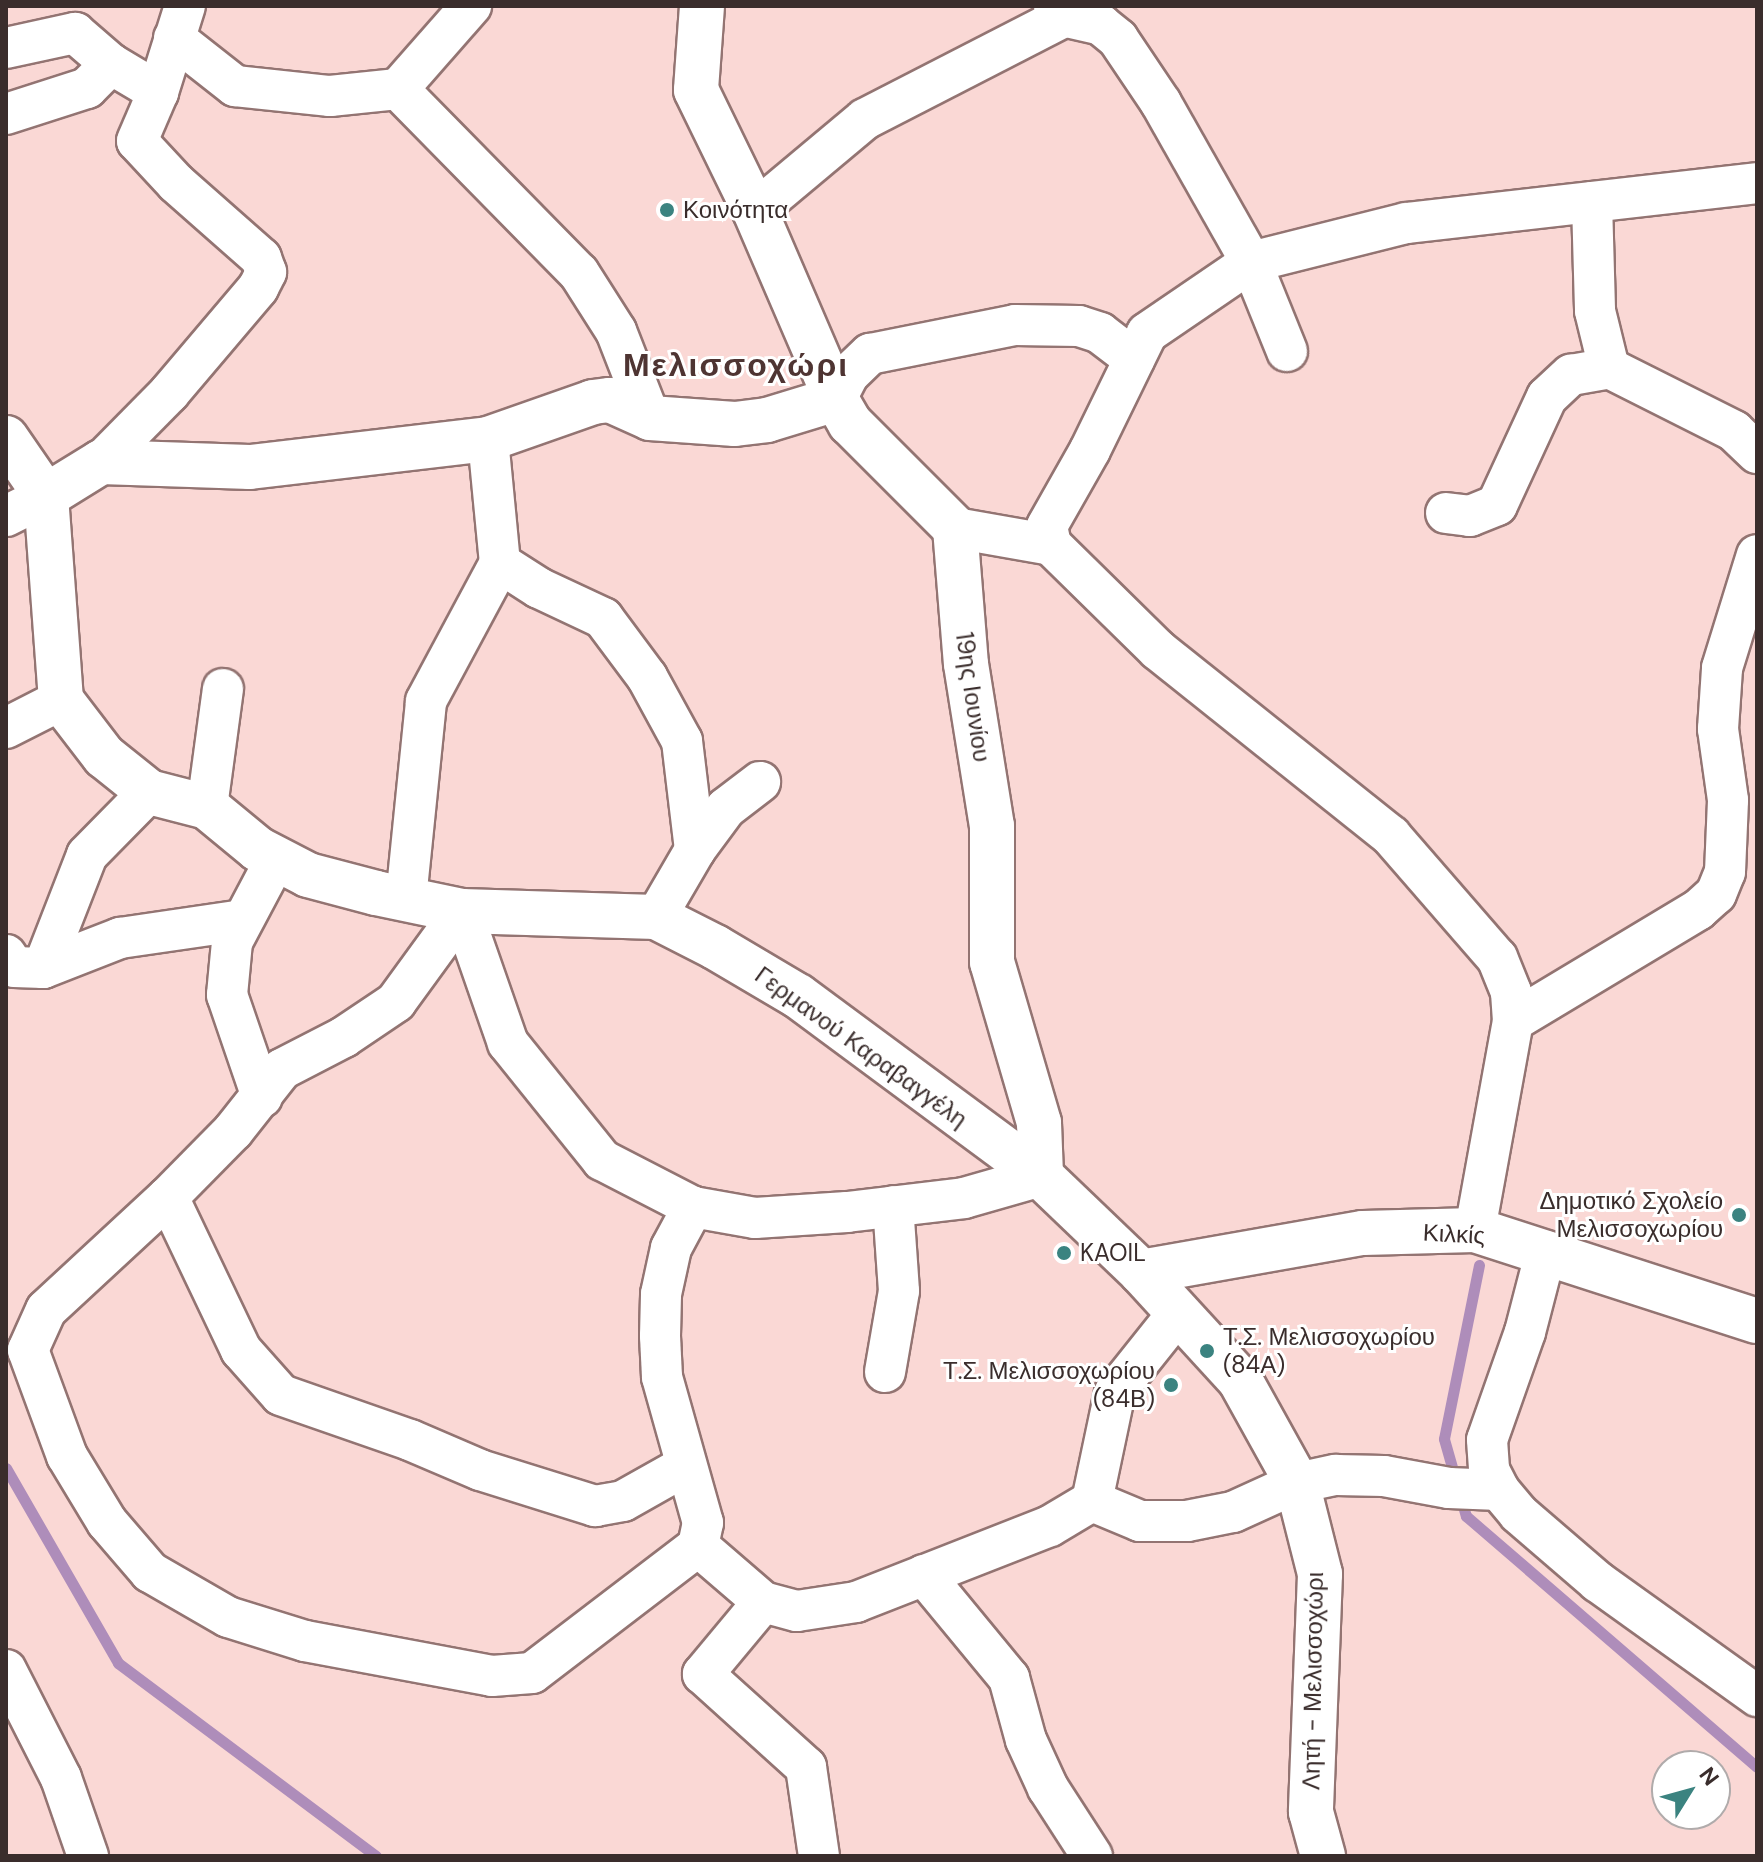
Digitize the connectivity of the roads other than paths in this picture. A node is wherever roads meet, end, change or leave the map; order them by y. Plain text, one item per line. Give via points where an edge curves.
1 (471, 6) edge
2 (702, 6) edge
3 (1069, 10) edge
4 (180, 22) edge
5 (6, 48) edge
6 (111, 64) junction
7 (398, 89) junction
8 (158, 92) junction
9 (6, 114) edge
10 (1757, 183) edge
11 (1592, 202) junction
12 (755, 211) junction
13 (1251, 262) junction
14 (1287, 351) dead end
15 (1134, 359) junction
16 (1609, 368) junction
17 (836, 399) junction
18 (650, 418) junction
19 (6, 438) edge
20 (488, 439) junction
21 (1757, 453) edge
22 (101, 462) junction
23 (46, 496) junction
24 (1446, 513) dead end
25 (6, 516) edge
26 (955, 528) junction
27 (1051, 545) junction
28 (1757, 555) edge
29 (500, 563) junction
30 (223, 689) dead end
31 (61, 700) junction
32 (6, 728) edge
33 (760, 782) dead end
34 (149, 792) junction
35 (207, 807) junction
36 (695, 850) junction
37 (276, 859) junction
38 (406, 899) junction
39 (462, 911) junction
40 (656, 917) junction
41 (243, 920) junction
42 (6, 955) edge
43 (43, 968) junction
44 (1513, 1021) junction
45 (262, 1097) junction
46 (1041, 1176) junction
47 (168, 1197) junction
48 (893, 1206) junction
49 (693, 1207) junction
50 (1475, 1230) junction
51 (1546, 1251) junction
52 (1141, 1272) junction
53 (1178, 1313) junction
54 (1757, 1321) edge
55 (17, 1351) edge
56 (885, 1372) dead end
57 (685, 1466) junction
58 (1297, 1483) junction
59 (1475, 1489) junction
60 (1092, 1501) junction
61 (698, 1546) junction
62 (924, 1575) junction
63 (763, 1602) junction
64 (6, 1670) edge
65 (1757, 1696) edge
66 (88, 1856) edge
67 (819, 1856) edge
68 (1092, 1856) edge
69 (1323, 1856) edge

1 - 7 street
2 - 12 main road via 696,90
3 - 12 street via 865,119
3 - 13 street via 1118,39 1161,103
4 - 7 street via 235,86 330,96
4 - 8 street
5 - 6 street via 75,33
6 - 8 street
6 - 9 street via 87,88
7 - 18 street via 579,273 616,331
8 - 22 street via 137,141 261,258 266,272 169,393
10 - 11 street
11 - 13 street via 1406,223
11 - 16 street via 1595,311
12 - 17 main road
13 - 14 street
13 - 15 street via 1147,333
15 - 17 street via 1100,333 1079,326 1015,325 870,354 849,374
15 - 27 street via 1047,526
16 - 21 street via 1734,431
16 - 24 street via 1571,375 1547,397 1497,505 1470,516
17 - 18 main road via 735,424
17 - 26 main road via 850,423
18 - 20 main road via 610,400 593,402
19 - 23 main road
20 - 22 main road via 250,467
20 - 29 street
22 - 23 main road
23 - 25 street
23 - 31 main road
26 - 27 street
26 - 46 main road, 19ης Ιουνίου via 966,664 992,826 992,962 1039,1123
27 - 44 street via 1158,650 1391,836 1497,958 1511,992
28 - 44 street via 1722,668 1718,729 1728,800 1725,872 1716,894 1698,910
29 - 36 street via 603,618 647,677 682,741
29 - 38 street via 426,701
30 - 35 street
31 - 32 street
31 - 34 main road, Γερμανού Καραβαγγέλη via 104,756
33 - 36 street via 726,808
34 - 35 main road, Γερμανού Καραβαγγέλη
34 - 43 street via 87,855
35 - 37 main road, Γερμανού Καραβαγγέλη
36 - 40 street
37 - 38 main road, Γερμανού Καραβαγγέλη via 308,875
37 - 41 street
38 - 39 main road, Γερμανού Καραβαγγέλη
39 - 40 main road, Γερμανού Καραβαγγέλη
39 - 45 street via 396,1002 282,1069
39 - 49 street via 508,1043 602,1160
40 - 46 main road, Γερμανού Καραβαγγέλη via 798,996
41 - 43 street via 120,938
41 - 45 street via 232,942 227,995
42 - 43 street via 14,967
44 - 50 street
45 - 47 street
46 - 48 street via 964,1198
46 - 52 main road, Γερμανού Καραβαγγέλη
47 - 55 street via 46,1310
47 - 57 street via 241,1350 281,1395 480,1470 595,1506 623,1501
48 - 49 street via 755,1218
48 - 56 street via 899,1291
49 - 57 street via 671,1248 661,1294 662,1377
50 - 51 main road, Κιλκίς
50 - 52 main road, Κιλκίς via 1363,1233
51 - 54 main road, Κιλκίς
51 - 59 street via 1525,1332 1487,1440 1489,1470
52 - 53 main road, Λητή - Μελισσοχώρι
53 - 58 main road, Λητή - Μελισσοχώρι via 1240,1380
53 - 60 street via 1115,1392
55 - 61 street via 67,1456 107,1522 150,1572 228,1617 305,1641 492,1676 532,1673
57 - 61 street via 703,1523
58 - 59 street via 1336,1475 1384,1476
58 - 60 street via 1233,1512 1187,1521 1140,1521
58 - 69 main road, Λητή - Μελισσοχώρι via 1320,1574 1311,1812
59 - 65 street via 1519,1514 1598,1582
60 - 62 street via 1050,1526
61 - 63 street
62 - 63 street via 856,1602 797,1611
62 - 68 street via 1009,1678 1026,1740 1048,1788
63 - 67 street via 703,1674 806,1767
64 - 66 street via 61,1778

